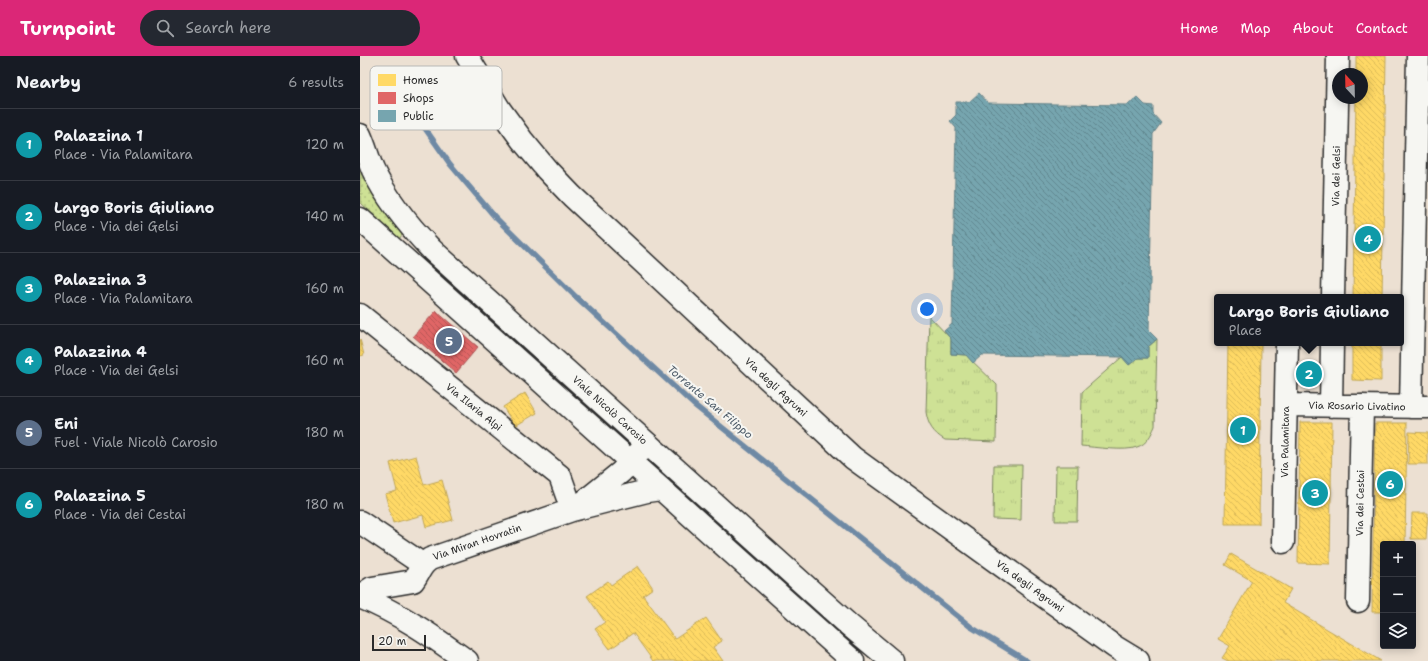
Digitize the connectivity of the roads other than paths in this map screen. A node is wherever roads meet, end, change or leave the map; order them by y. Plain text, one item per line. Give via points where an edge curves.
1 (467, 56) edge
2 (1338, 56) edge
3 (1418, 56) edge
4 (473, 66) edge
5 (502, 113) edge
6 (360, 135) edge
7 (360, 219) edge
8 (1333, 294) edge
9 (360, 315) edge
10 (1287, 346) edge
11 (1332, 346) edge
12 (1286, 405) junction
13 (1331, 406) junction
14 (1362, 406) junction
15 (1420, 407) edge
16 (647, 444) junction
17 (631, 461) junction
18 (662, 489) junction
19 (578, 508) junction
20 (360, 522) edge
21 (1283, 542) dead end
22 (422, 564) junction
23 (360, 597) edge
24 (1358, 601) dead end
25 (466, 661) edge
26 (853, 661) edge
27 (892, 661) edge
28 (1138, 661) edge

1 - 4 street, Via degli Agrumi
2 - 8 street, Via dei Gelsi
3 - 15 street via 1412,346
5 - 28 street, Via degli Agrumi via 547,170 847,453 1028,585
6 - 16 street, Viale Nicolò Carosio via 384,190 415,233
7 - 17 street
9 - 19 street, Via Ilaria Alpi via 560,476
10 - 12 street, Via Palamitara
11 - 13 street
12 - 13 street, Via Rosario Livatino
12 - 21 street, Via Palamitara
13 - 14 street, Via Rosario Livatino
14 - 15 street, Via Rosario Livatino
14 - 24 street, Via dei Cestai
16 - 17 street
16 - 27 street, Viale Nicolò Carosio
17 - 18 street
17 - 19 street
18 - 19 street, Via Miran Hovratin
18 - 26 street
19 - 22 street, Via Miran Hovratin via 430,559
20 - 22 street
22 - 23 street, Via Miran Hovratin via 413,581 372,588
23 - 25 street via 402,617

